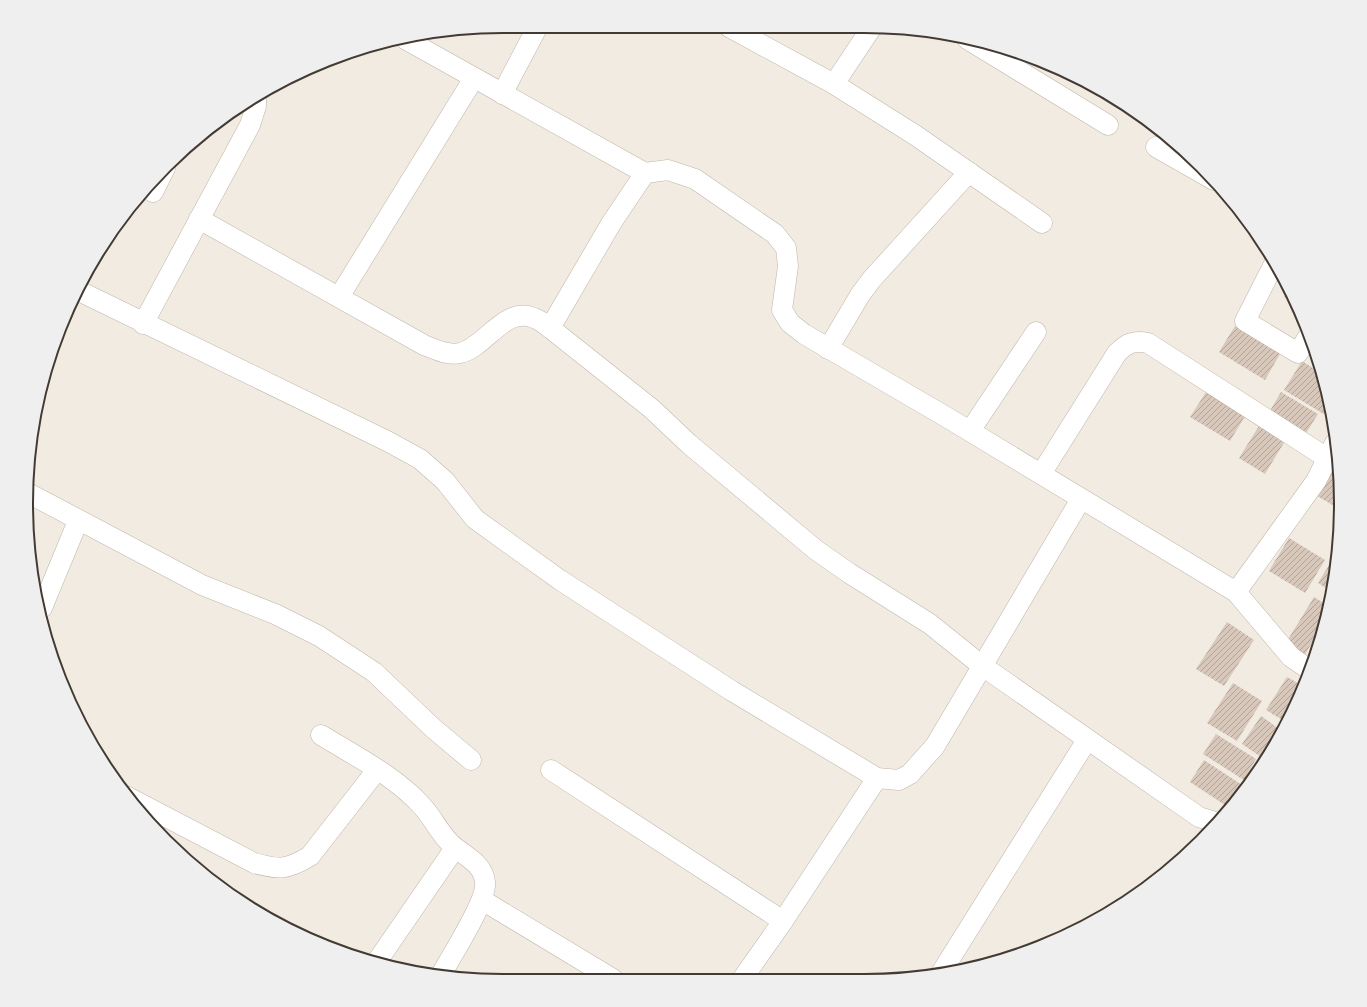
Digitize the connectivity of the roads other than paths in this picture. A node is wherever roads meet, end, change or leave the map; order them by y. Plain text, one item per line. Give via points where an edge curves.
1 (534, 33) edge
2 (740, 33) edge
3 (868, 33) edge
4 (411, 42) edge
5 (982, 48) edge
6 (474, 78) junction
7 (834, 84) junction
8 (502, 94) junction
9 (256, 103) edge
10 (1108, 125) dead end
11 (1156, 146) dead end
12 (1192, 167) edge
13 (969, 172) junction
14 (644, 173) junction
15 (155, 188) edge
16 (153, 192) dead end
17 (199, 218) junction
18 (1042, 223) dead end
19 (1271, 269) edge
20 (83, 293) edge
21 (339, 297) junction
22 (143, 324) junction
23 (550, 328) junction
24 (1036, 332) dead end
25 (1305, 342) edge
26 (828, 349) junction
27 (970, 431) junction
28 (1331, 450) edge
29 (1041, 474) junction
30 (33, 496) edge
31 (1081, 499) junction
32 (78, 521) junction
33 (1236, 592) junction
34 (44, 603) edge
35 (981, 665) junction
36 (1305, 666) edge
37 (320, 734) dead end
38 (1087, 740) junction
39 (471, 760) dead end
40 (376, 770) junction
41 (551, 770) dead end
42 (877, 778) junction
43 (142, 804) edge
44 (1211, 821) edge
45 (455, 848) junction
46 (482, 900) junction
47 (783, 921) junction
48 (380, 957) edge
49 (945, 967) edge
50 (444, 970) edge
51 (605, 974) edge
52 (746, 974) edge

1 - 8 street
2 - 7 street
3 - 7 street
4 - 6 street
5 - 10 street
6 - 8 street
6 - 21 street
7 - 13 street
8 - 14 street
9 - 17 street via 250,125
11 - 12 street
13 - 18 street
13 - 26 street via 872,279
14 - 23 street
14 - 26 street via 668,170 695,179 775,234 786,248 788,266 782,310 790,323
15 - 16 street
17 - 21 street
17 - 22 street
19 - 25 street via 1245,321 1298,353
20 - 22 street
21 - 23 street via 424,345 442,352 459,354 476,346 508,320 520,316 533,317
22 - 42 street via 420,459 445,481 475,519 560,580 732,691
23 - 35 street via 652,408 689,444 816,550 930,624
24 - 27 street
26 - 27 street
27 - 29 street
28 - 29 street via 1148,343 1136,340 1126,344 1117,353
28 - 33 street via 1316,481
29 - 31 street
30 - 32 street
31 - 33 street
31 - 35 street
32 - 34 street
32 - 39 street via 202,585 275,614 319,636 374,672
33 - 36 street via 1291,656
35 - 38 street
35 - 42 street via 935,746 918,766 899,780
37 - 40 street
38 - 44 street via 1199,817
38 - 49 street
40 - 43 street via 310,856 296,865 275,869 254,863
40 - 45 street via 423,807
41 - 47 street
42 - 47 street
45 - 46 street via 481,867 486,883
45 - 48 street
46 - 50 street
46 - 51 street
47 - 52 street

